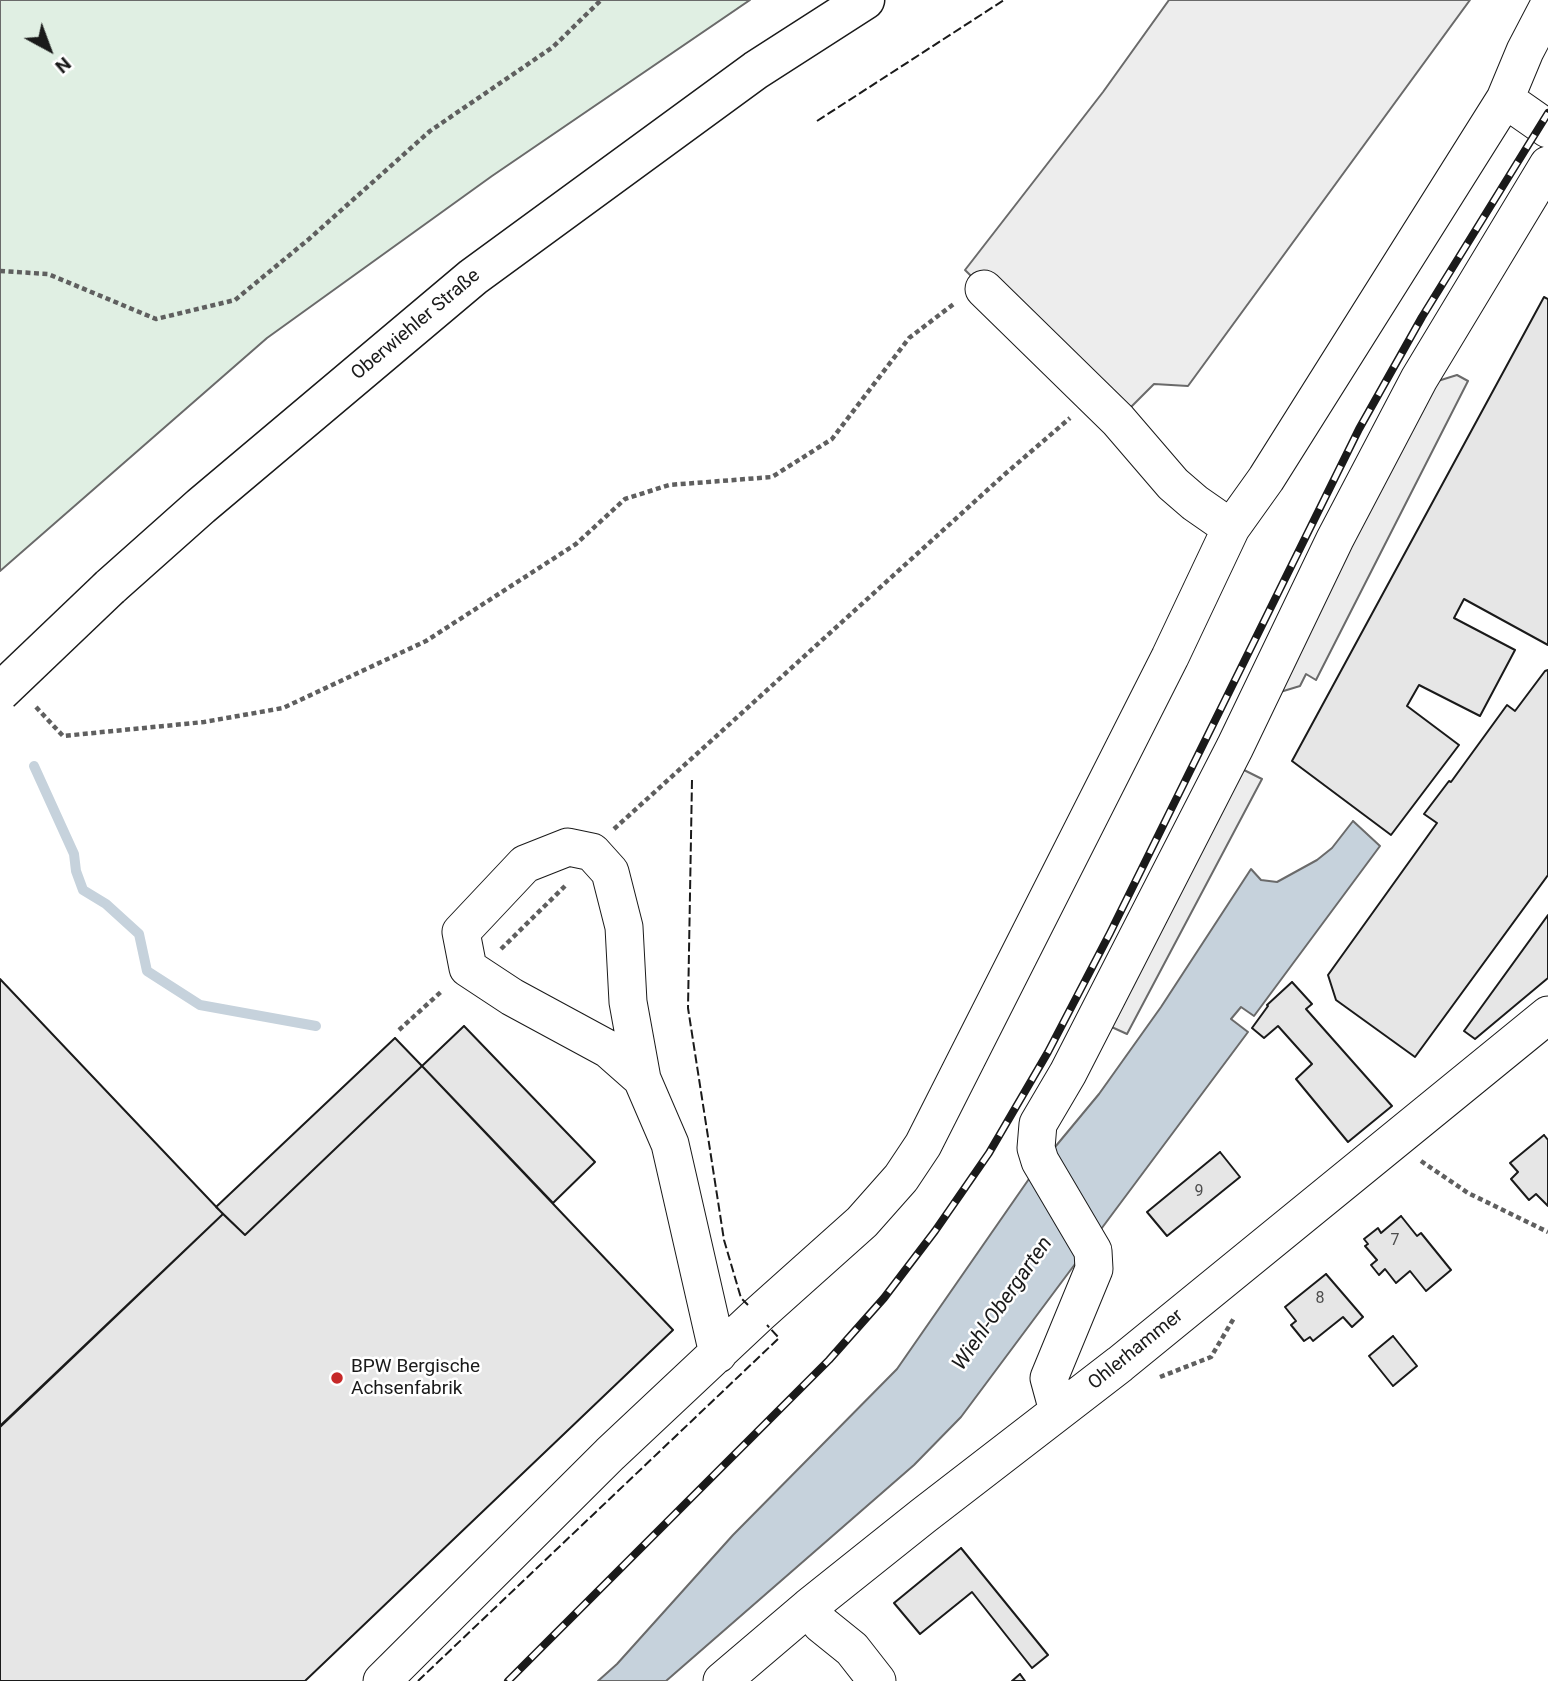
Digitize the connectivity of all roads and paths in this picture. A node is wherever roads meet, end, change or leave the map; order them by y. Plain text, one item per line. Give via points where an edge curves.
1 (601, 0) edge
2 (865, 0) edge
3 (1548, 7) edge
4 (1505, 99) junction
5 (1548, 129) edge
6 (1548, 165) edge
7 (0, 271) edge
8 (984, 289) joint
9 (1095, 397) junction
10 (1231, 528) junction
11 (17, 698) edge
12 (592, 852) junction
13 (468, 968) junction
14 (1548, 1015) edge
15 (399, 1030) dead end
16 (642, 1079) junction
17 (1398, 1138) junction
18 (1548, 1232) edge
19 (718, 1354) junction
20 (1058, 1411) junction
21 (809, 1607) junction
22 (382, 1681) edge
23 (722, 1681) edge
24 (877, 1681) edge

1 - 7 path via 553,47 430,131 235,300 156,320 48,274
2 - 11 main road, Oberwiehler Straße, bridge via 757,70 473,277 110,587
3 - 4 street
4 - 5 street
4 - 10 street
6 - 20 street via 1419,379 1038,1124 1040,1161 1093,1251 1094,1269 1049,1378
8 - 9 street
8 - 11 path via 947,307 909,338 832,439 772,477 668,485 625,499 576,544 426,641 283,708 204,722 63,736
9 - 10 street via 1173,484
9 - 12 path via 632,811
10 - 19 street via 923,1145 881,1202
12 - 13 path via 562,890 496,954
12 - 13 street via 568,847 526,864 461,932
12 - 16 street via 610,872 624,927 628,1002
13 - 15 path
13 - 16 street via 608,1049
14 - 17 street, Ohlerhammer
16 - 19 street via 670,1144
17 - 18 path via 1410,1154 1468,1193
17 - 20 street, Ohlerhammer
19 - 22 street via 610,1454
20 - 21 street, Ohlerhammer
21 - 23 street, Ohlerhammer
21 - 24 street

